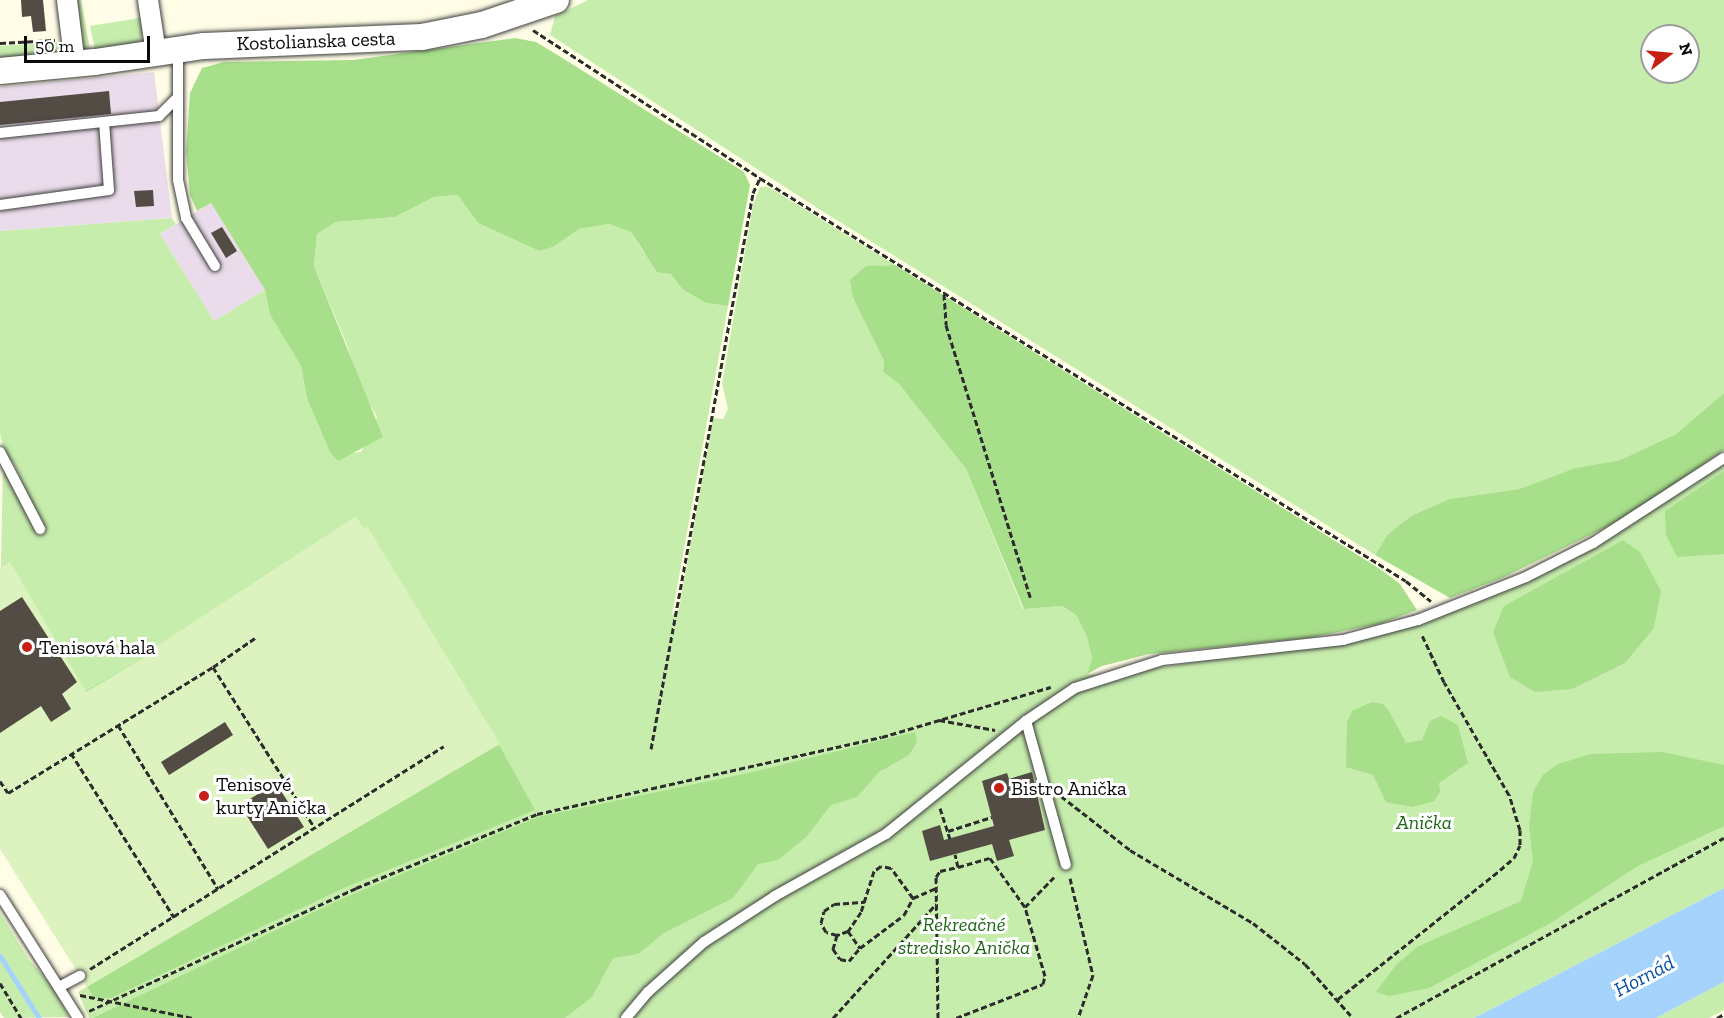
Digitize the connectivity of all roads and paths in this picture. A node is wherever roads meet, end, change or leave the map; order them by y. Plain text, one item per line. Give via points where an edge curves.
1 (67, 0) edge
2 (148, 0) edge
3 (556, 0) edge
4 (525, 12) junction
5 (72, 40) junction
6 (0, 43) edge
7 (167, 51) junction
8 (75, 65) junction
9 (0, 71) edge
10 (176, 99) junction
11 (104, 122) junction
12 (0, 133) edge
13 (760, 178) junction
14 (0, 205) edge
15 (215, 266) dead end
16 (945, 294) junction
17 (0, 452) edge
18 (1724, 458) edge
19 (40, 529) dead end
20 (1031, 599) dead end
21 (1442, 611) junction
22 (1418, 620) junction
23 (255, 638) dead end
24 (213, 667) junction
25 (1068, 692) junction
26 (938, 719) junction
27 (1026, 721) junction
28 (118, 725) junction
29 (1012, 732) junction
30 (444, 746) dead end
31 (651, 748) dead end
32 (71, 753) junction
33 (0, 781) edge
34 (1043, 781) junction
35 (934, 799) junction
36 (992, 817) dead end
37 (314, 827) junction
38 (948, 831) junction
39 (950, 838) dead end
40 (1724, 838) edge
41 (955, 854) dead end
42 (1066, 865) joint
43 (958, 867) junction
44 (1056, 875) dead end
45 (936, 888) junction
46 (218, 889) junction
47 (0, 895) edge
48 (913, 898) junction
49 (865, 902) junction
50 (937, 902) junction
51 (1025, 907) junction
52 (174, 917) junction
53 (848, 931) junction
54 (837, 935) junction
55 (860, 948) junction
56 (80, 976) joint
57 (0, 983) edge
58 (60, 988) junction
59 (1338, 999) junction
60 (115, 1000) junction
61 (1724, 1014) edge
62 (78, 1017) edge
63 (21, 1018) edge
64 (193, 1018) edge
65 (626, 1018) edge
66 (833, 1018) edge
67 (938, 1018) edge
68 (956, 1018) edge
69 (1078, 1018) edge
70 (1353, 1018) edge
71 (1396, 1018) edge
72 (1717, 1018) edge

1 - 5 street
2 - 7 street
3 - 4 street, Kostolianska cesta
4 - 7 street, Kostolianska cesta via 422,37 228,44
4 - 13 path via 534,31
5 - 6 path
5 - 8 street
7 - 8 street, Kostolianska cesta
7 - 10 lane
8 - 9 street, Kostolianska cesta
10 - 11 lane via 159,116
10 - 15 lane via 175,148 183,210
11 - 12 lane
11 - 14 lane via 109,190
13 - 16 path
13 - 31 path via 753,193
16 - 20 path via 946,325
16 - 21 path via 1406,581
17 - 19 lane
18 - 21 lane via 1593,543 1526,577
21 - 22 lane
22 - 25 lane via 1343,640 1162,660 1103,676
22 - 59 path via 1444,682 1509,795 1520,830 1520,845 1507,864
23 - 24 path
24 - 28 path
24 - 37 path
25 - 26 path via 1065,684 1016,694
25 - 27 lane
26 - 29 path
26 - 60 path via 882,737 537,814 356,888
27 - 29 lane
27 - 34 lane
28 - 32 path
28 - 46 path
29 - 35 lane
30 - 37 path
32 - 33 path via 8,793
32 - 52 path
34 - 42 lane
34 - 59 path via 1130,850 1253,924 1305,964
35 - 38 path
35 - 65 lane via 886,834 721,930 675,966
36 - 38 path
37 - 46 path
38 - 39 path
40 - 71 path
41 - 43 path
42 - 69 path via 1093,975
43 - 45 path via 937,873
43 - 51 path via 990,858
44 - 51 path
45 - 48 path
45 - 50 path
46 - 52 path
47 - 58 lane
48 - 49 path via 891,868 884,865 874,871
48 - 55 path via 904,915
49 - 53 path
49 - 54 path via 834,904 824,911 822,928
50 - 66 path
50 - 67 path
51 - 68 path via 1045,976 1043,984
52 - 56 path
53 - 54 path
53 - 55 path
54 - 55 path via 832,949 840,959 849,961
56 - 58 lane
57 - 63 path
58 - 60 path via 94,1000
58 - 62 lane
59 - 70 path
60 - 62 path
60 - 64 path
61 - 72 path

